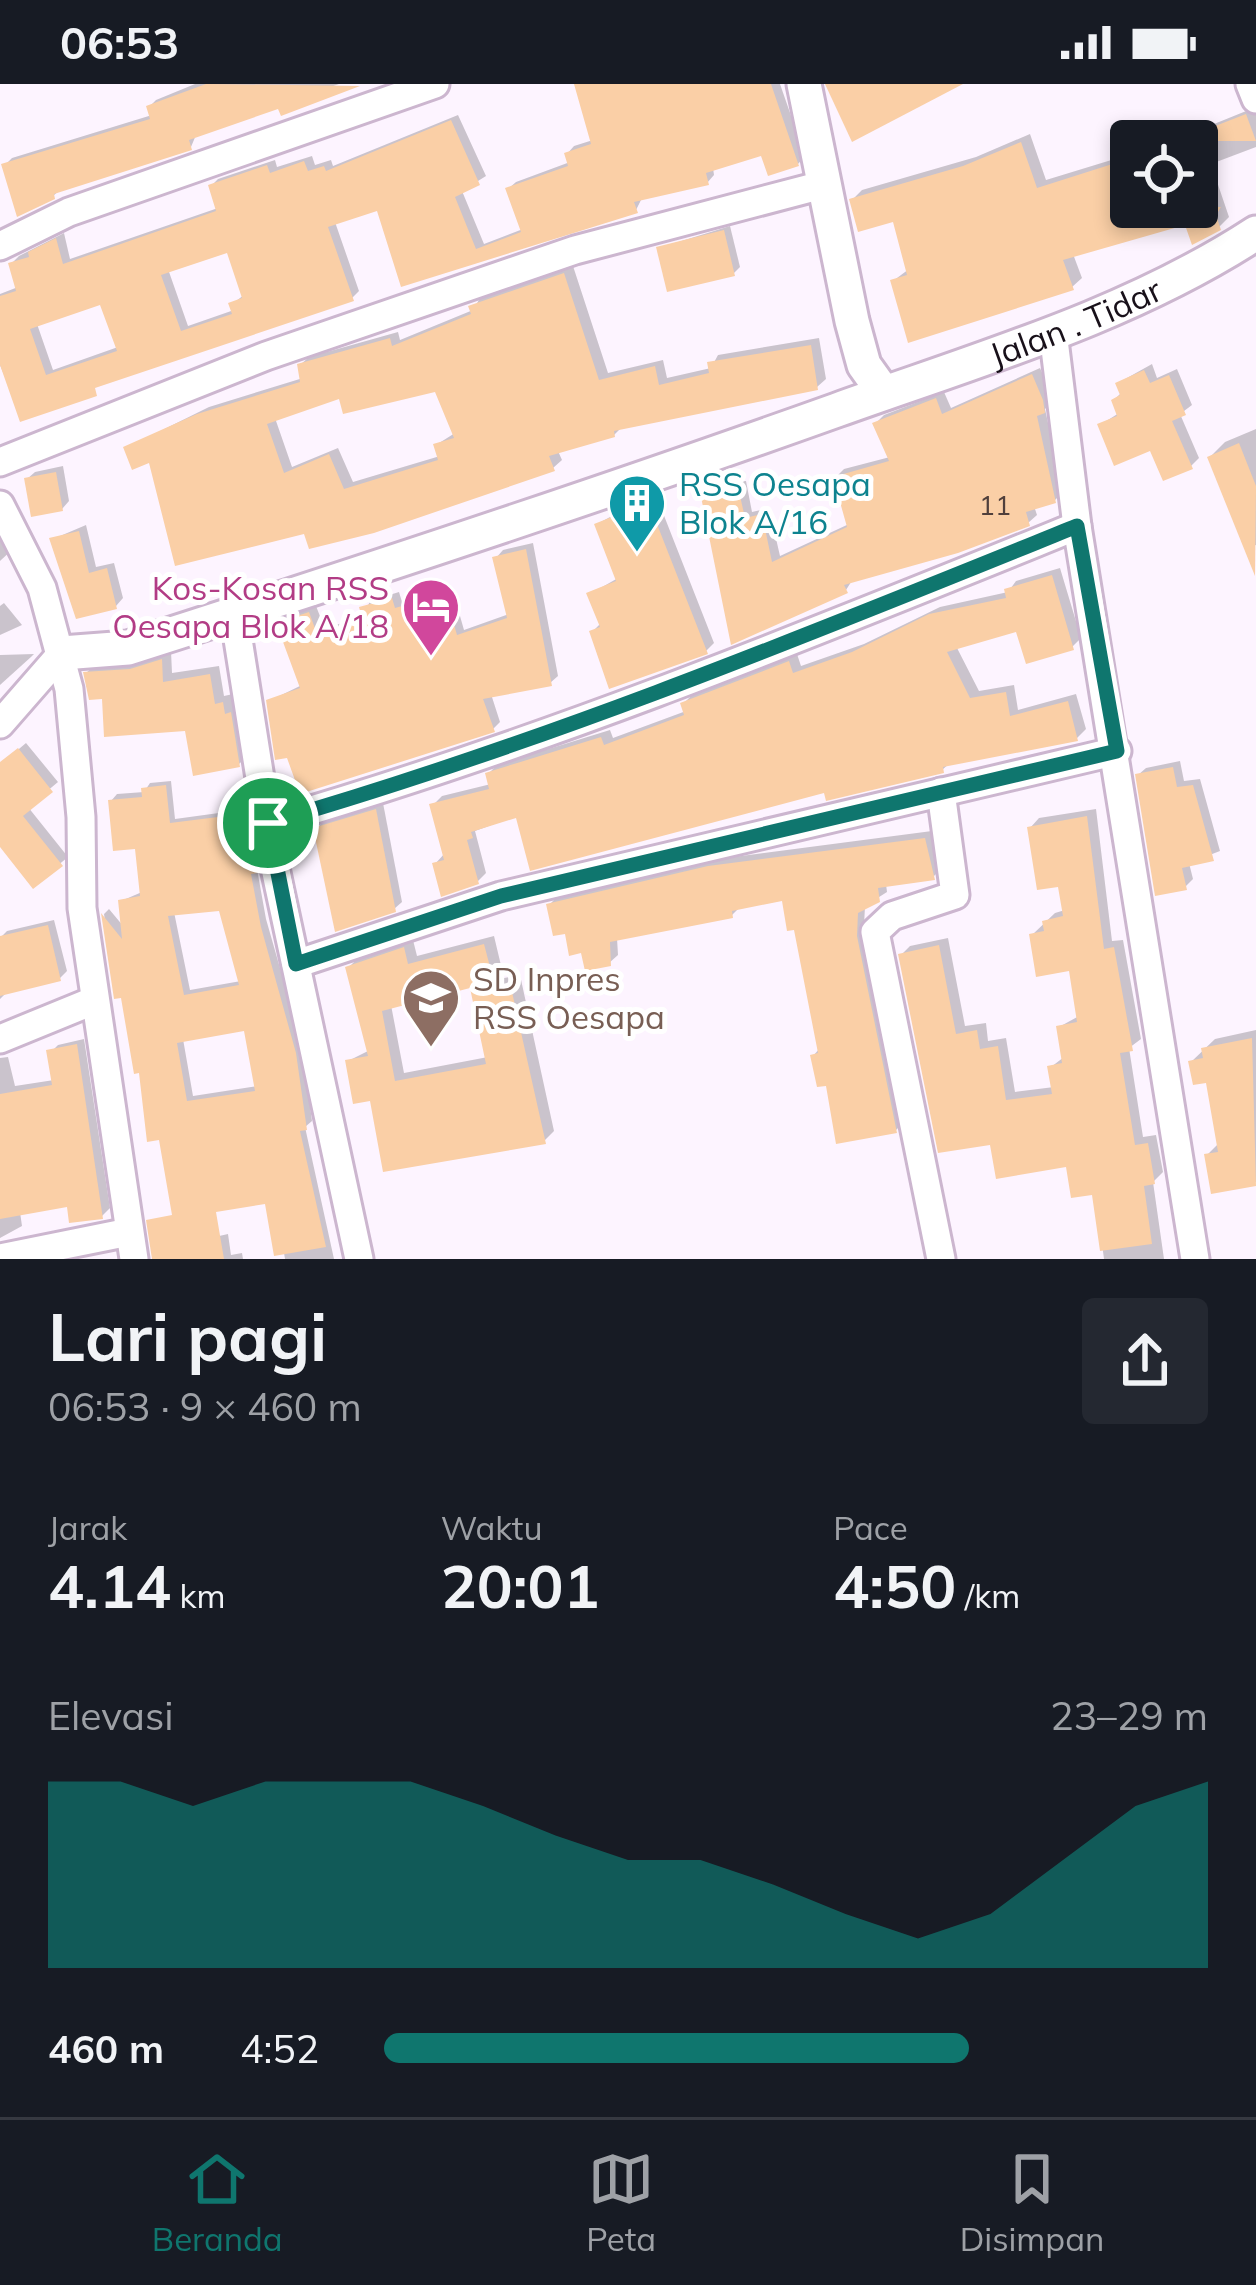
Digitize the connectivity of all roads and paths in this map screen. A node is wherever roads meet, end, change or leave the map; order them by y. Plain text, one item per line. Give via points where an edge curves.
1 (435, 84) edge
2 (804, 84) edge
3 (1250, 84) edge
4 (1256, 99) edge
5 (826, 184) junction
6 (1256, 233) edge
7 (0, 246) edge
8 (1053, 332) junction
9 (884, 393) junction
10 (0, 462) edge
11 (0, 505) edge
12 (1077, 526) junction
13 (234, 614) junction
14 (62, 653) junction
15 (0, 724) edge
16 (1117, 751) junction
17 (941, 792) junction
18 (268, 823) junction
19 (296, 964) junction
20 (93, 1001) junction
21 (0, 1039) edge
22 (132, 1245) edge
23 (0, 1258) edge
24 (359, 1259) edge
25 (941, 1259) edge
26 (1196, 1259) edge

1 - 7 street via 69,212
2 - 5 street
3 - 4 street
5 - 9 street via 864,365
5 - 10 street via 575,250 266,356
6 - 8 street, Jalan . Tidar via 1216,260
8 - 9 street, Jalan . Tidar
8 - 12 street
9 - 13 street, Jalan . Tidar
11 - 14 street via 42,588
12 - 16 street
12 - 18 street via 622,708
13 - 14 street, Jalan . Tidar via 128,648
13 - 18 street
14 - 15 street
14 - 20 street
16 - 17 street
16 - 26 street
17 - 19 street via 501,896
17 - 25 street via 955,895 892,916 875,932
18 - 19 street
19 - 24 street
20 - 21 street
20 - 22 street
22 - 23 street

